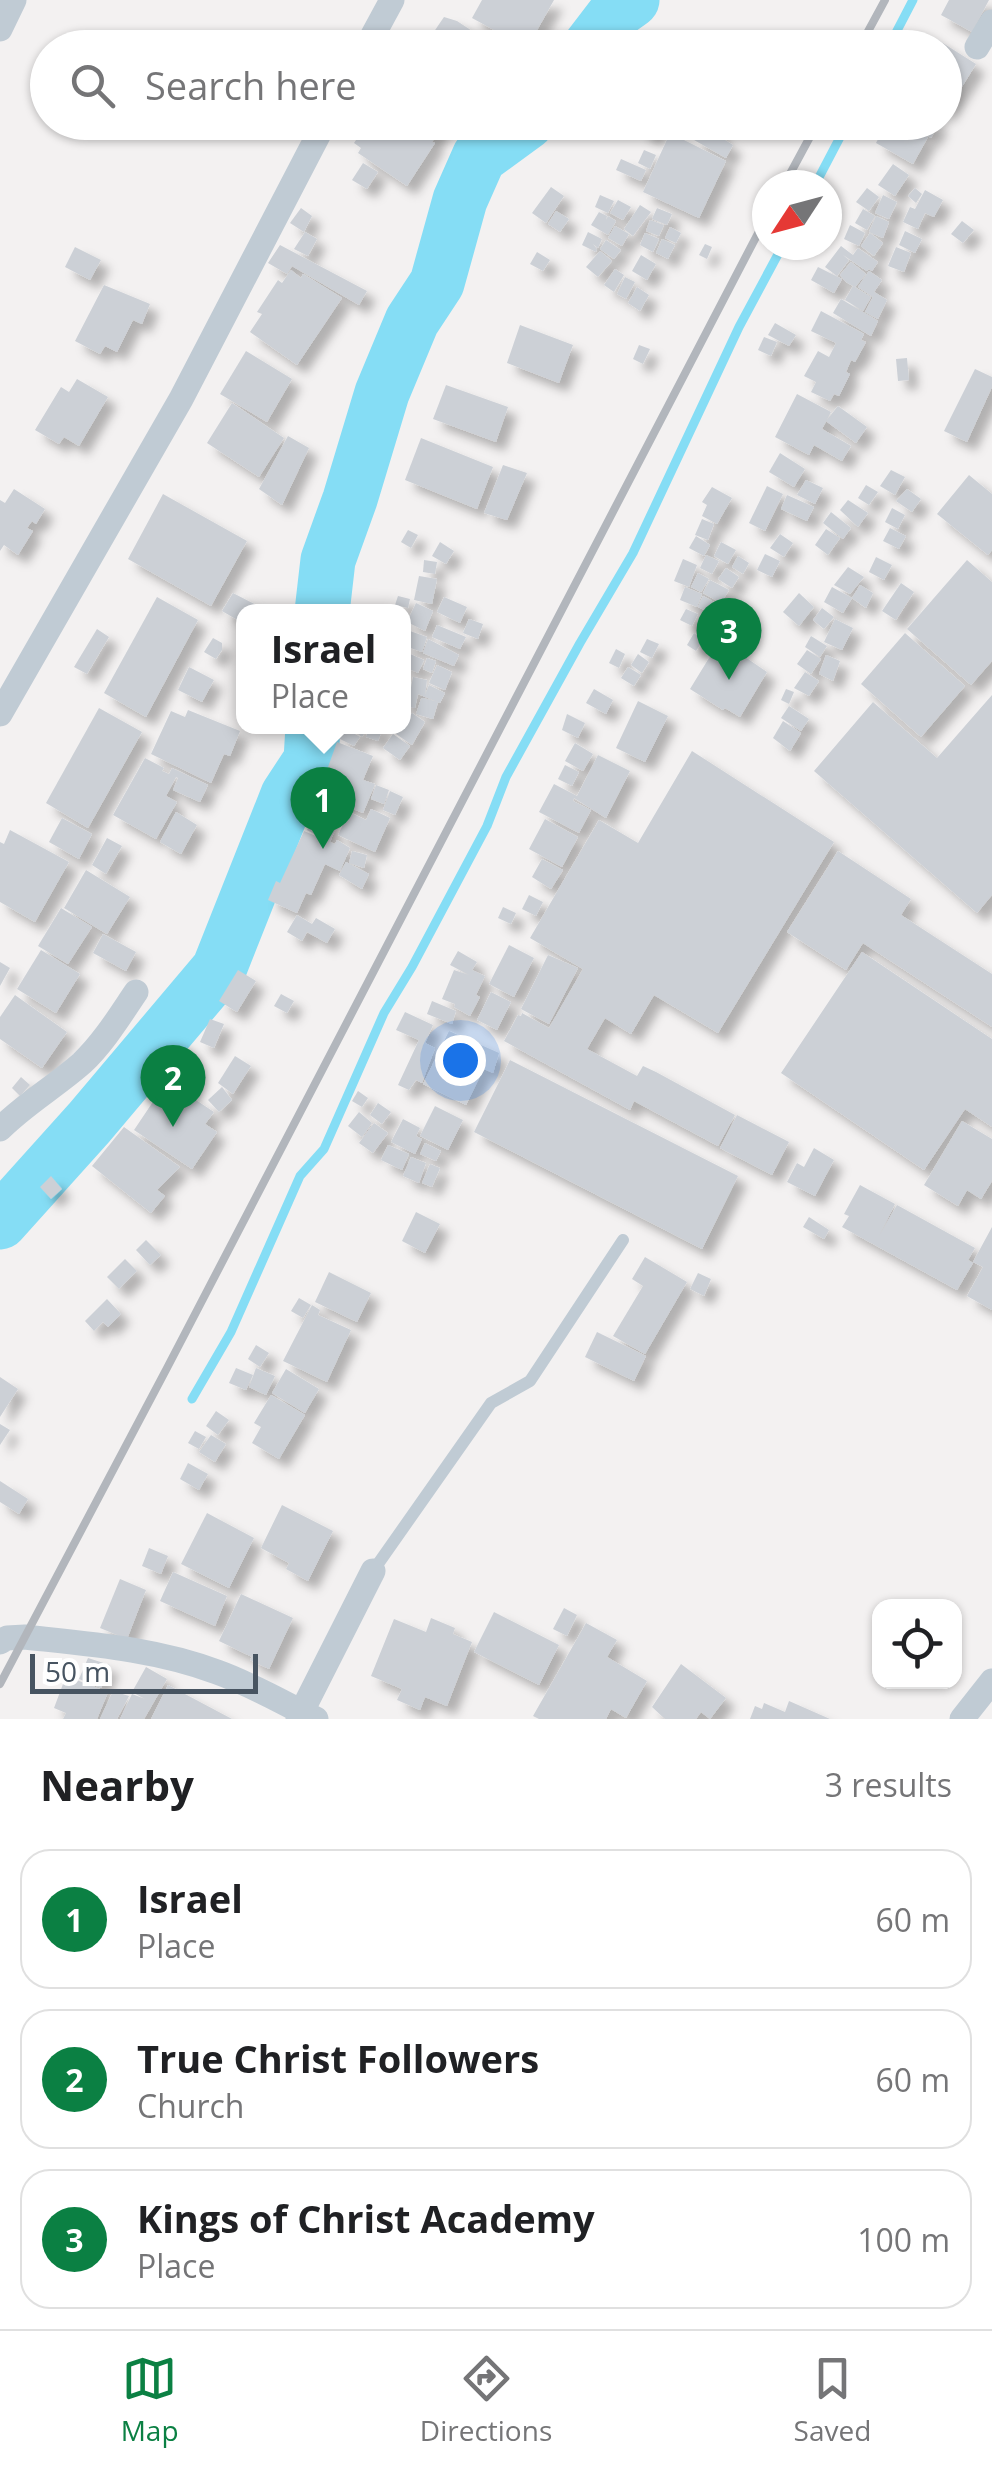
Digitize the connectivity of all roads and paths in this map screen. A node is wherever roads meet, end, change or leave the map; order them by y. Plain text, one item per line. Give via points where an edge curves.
1 (392, 0) edge
2 (992, 22) edge
3 (376, 30) edge
4 (977, 47) dead end
5 (316, 140) edge
6 (0, 713) edge
7 (136, 992) dead end
8 (0, 1129) edge
9 (624, 1240) dead end
10 (373, 1571) joint
11 (0, 1642) edge
12 (992, 1682) edge
13 (306, 1717) edge
14 (962, 1719) edge

1 - 3 street
2 - 4 street
5 - 6 street via 181,399
7 - 8 street via 80,1064
9 - 10 lane via 530,1381 491,1403
10 - 13 street
11 - 13 street via 25,1637 181,1660 233,1678
12 - 14 street

